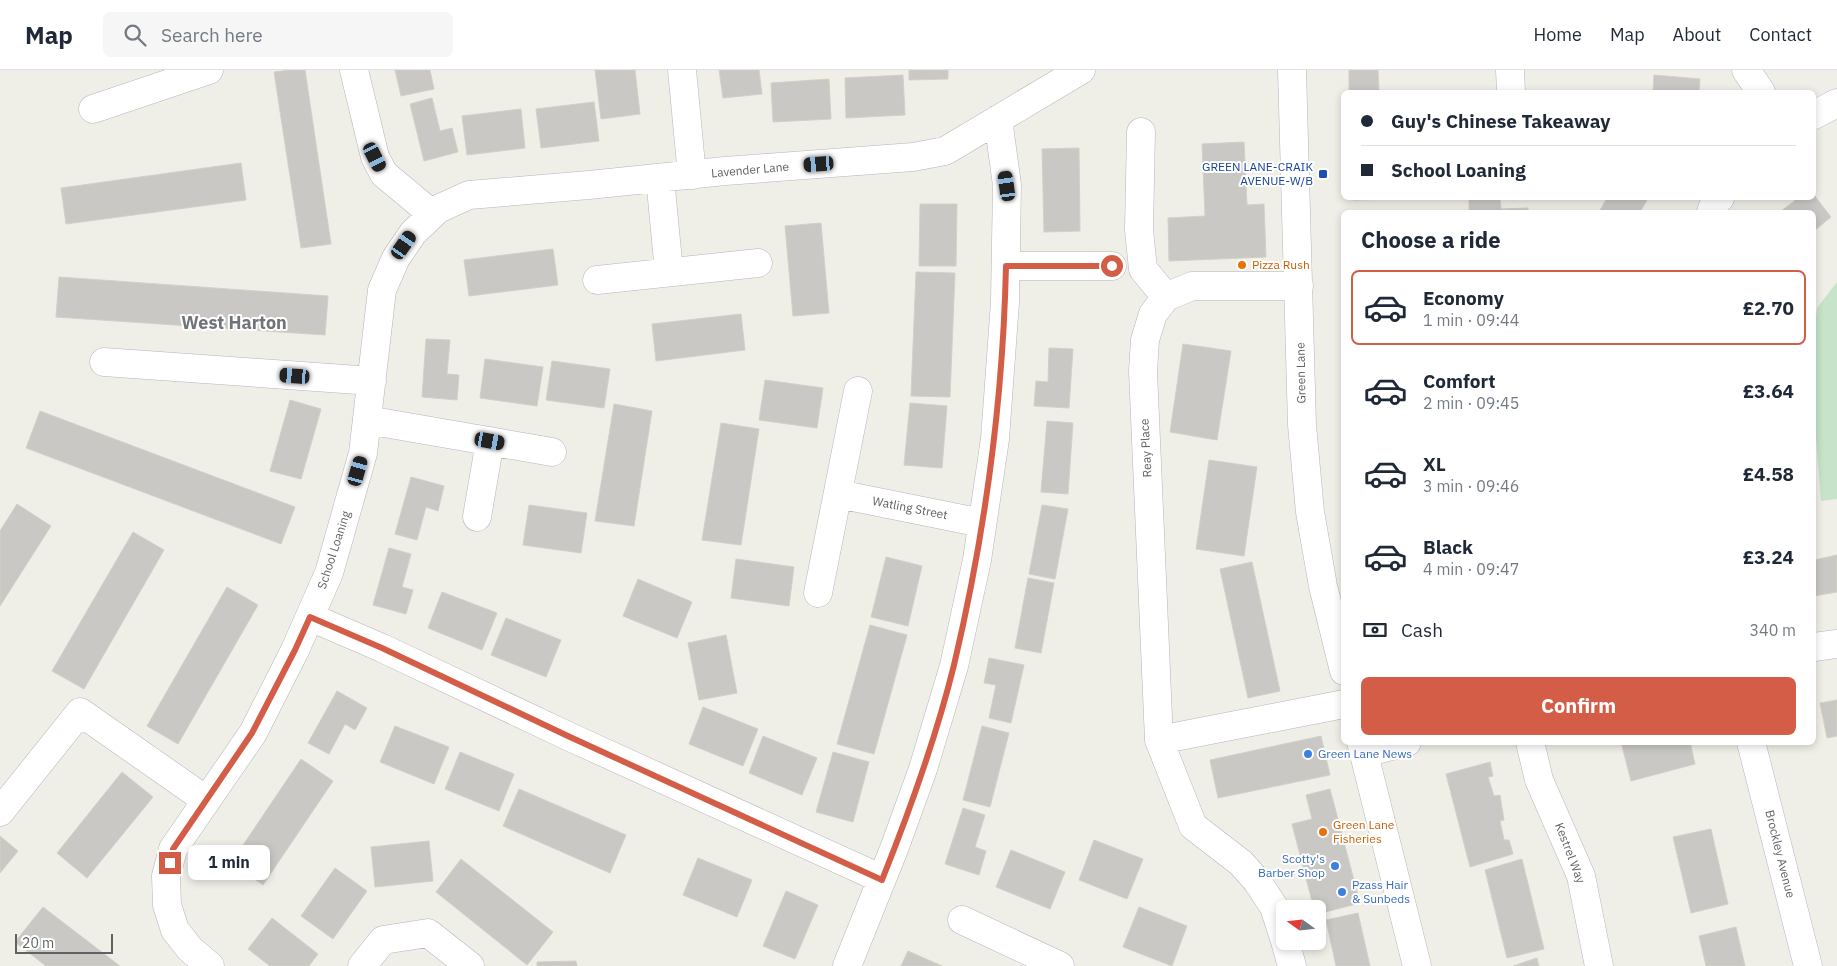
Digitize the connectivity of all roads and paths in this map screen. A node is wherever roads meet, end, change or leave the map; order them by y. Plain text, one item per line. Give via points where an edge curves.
1 (209, 70) edge
2 (354, 70) edge
3 (682, 70) edge
4 (1081, 70) edge
5 (1292, 70) edge
6 (1510, 70) edge
7 (1746, 70) edge
8 (1511, 90) edge
9 (1761, 90) edge
10 (1837, 104) edge
11 (93, 109) dead end
12 (1816, 114) edge
13 (998, 119) junction
14 (1141, 132) dead end
15 (692, 175) junction
16 (660, 178) junction
17 (432, 214) junction
18 (758, 263) dead end
19 (1006, 266) junction
20 (1112, 266) dead end
21 (669, 272) junction
22 (597, 280) dead end
23 (1299, 286) junction
24 (1166, 297) junction
25 (104, 362) dead end
26 (372, 381) junction
27 (858, 391) dead end
28 (367, 420) junction
29 (490, 441) junction
30 (552, 452) dead end
31 (838, 494) junction
32 (477, 517) dead end
33 (982, 523) junction
34 (818, 594) dead end
35 (310, 617) junction
36 (1837, 644) edge
37 (1816, 648) edge
38 (1341, 659) edge
39 (1341, 705) edge
40 (1160, 740) junction
41 (1385, 745) edge
42 (1531, 745) edge
43 (1752, 745) edge
44 (1363, 748) edge
45 (206, 800) junction
46 (0, 812) edge
47 (882, 880) junction
48 (1276, 913) edge
49 (962, 920) dead end
50 (1288, 950) edge
51 (210, 966) edge
52 (362, 966) edge
53 (470, 966) edge
54 (847, 966) edge
55 (1060, 966) edge
56 (1292, 966) edge
57 (1417, 966) edge
58 (1599, 966) edge
59 (1808, 966) edge

1 - 11 street
2 - 17 street via 375,157 384,174
3 - 15 street
4 - 13 street, Lavender Lane
5 - 23 street, Green Lane
6 - 8 street
7 - 9 street
10 - 12 street
13 - 15 street, Lavender Lane via 945,151 913,157
13 - 19 street via 1007,186
14 - 24 street via 1139,230 1143,269
15 - 16 street, Lavender Lane
16 - 17 street, Lavender Lane via 469,195
16 - 21 street
17 - 26 street, School Loaning via 413,233 396,258 382,290
18 - 21 street
19 - 20 street
19 - 33 street via 995,439
21 - 22 street
23 - 24 street via 1192,286
23 - 38 street, Green Lane via 1302,425 1310,512 1323,586
24 - 40 street, Reay Place via 1153,314 1145,340 1143,371
25 - 26 street
26 - 28 street, School Loaning
27 - 31 street
28 - 29 street
28 - 35 street, School Loaning via 364,454 331,564
29 - 30 street
29 - 32 street
31 - 33 street, Watling Street
31 - 34 street
33 - 47 street via 954,666 923,769
35 - 45 street, School Loaning via 252,733
35 - 47 street
36 - 37 street
39 - 40 street
40 - 48 street, Reay Place via 1193,826 1242,863
41 - 44 street
42 - 58 street, Kestrel Way via 1539,780 1581,876
43 - 59 street, Brockley Avenue
44 - 57 street
45 - 46 street via 80,712
45 - 51 street, School Loaning via 173,849 166,876 167,905 175,930
47 - 54 street
49 - 55 street
50 - 56 street, Reay Place
52 - 53 street via 383,940 428,933

